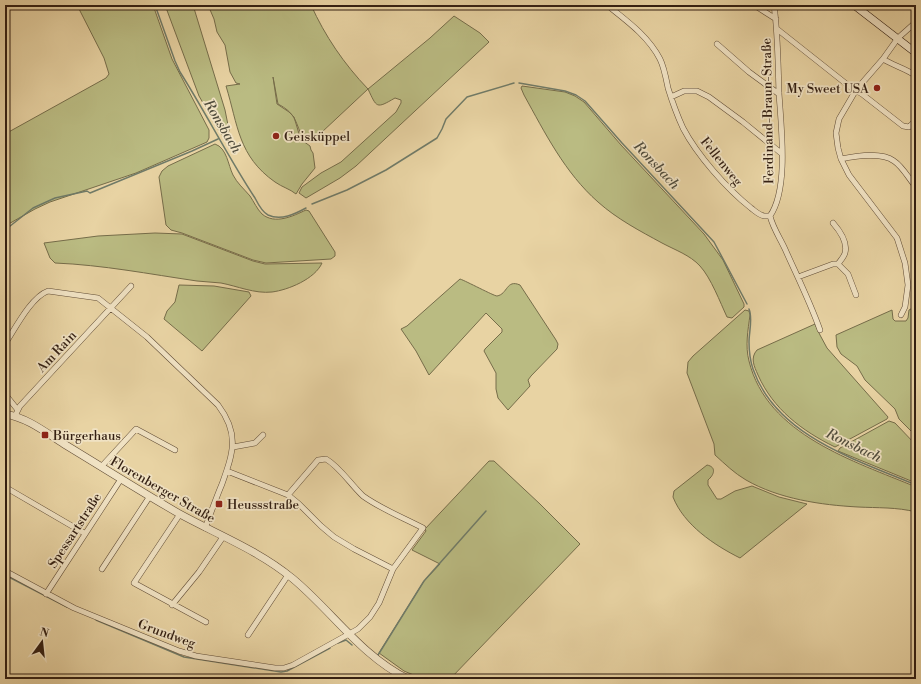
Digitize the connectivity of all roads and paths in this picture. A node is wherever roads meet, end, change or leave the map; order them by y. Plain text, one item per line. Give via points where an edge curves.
1 (607, 5) edge
2 (754, 5) edge
3 (774, 5) edge
4 (854, 5) edge
5 (776, 19) junction
6 (916, 22) edge
7 (777, 29) junction
8 (898, 38) junction
9 (717, 44) dead end
10 (916, 53) edge
11 (883, 59) junction
12 (916, 76) edge
13 (856, 90) junction
14 (779, 94) junction
15 (671, 97) junction
16 (913, 123) dead end
17 (781, 153) junction
18 (841, 159) junction
19 (916, 187) edge
20 (770, 216) junction
21 (833, 223) dead end
22 (838, 264) junction
23 (798, 277) junction
24 (131, 286) dead end
25 (856, 295) dead end
26 (111, 307) junction
27 (901, 315) dead end
28 (820, 330) dead end
29 (5, 344) edge
30 (5, 394) edge
31 (16, 413) junction
32 (5, 414) edge
33 (263, 435) dead end
34 (233, 447) junction
35 (175, 450) dead end
36 (101, 467) junction
37 (227, 471) junction
38 (121, 479) junction
39 (5, 487) edge
40 (288, 495) junction
41 (150, 496) junction
42 (180, 514) junction
43 (205, 528) junction
44 (84, 534) junction
45 (223, 537) junction
46 (102, 568) dead end
47 (393, 569) junction
48 (5, 572) edge
49 (288, 575) junction
50 (46, 594) junction
51 (172, 605) junction
52 (206, 622) dead end
53 (350, 633) junction
54 (248, 635) dead end
55 (408, 679) edge

1 - 15 street, Fellenweg via 641,33 654,50 660,60
2 - 5 street
3 - 5 street, Ferdinand-Braun-Straße
4 - 8 street
5 - 7 street, Ferdinand-Braun-Straße
6 - 8 street
7 - 13 street
7 - 14 street, Ferdinand-Braun-Straße
8 - 10 street
8 - 11 street
9 - 14 street
11 - 12 street
11 - 13 street
13 - 16 street via 903,126 909,127
13 - 18 street via 839,119 836,133
14 - 17 street, Ferdinand-Braun-Straße
15 - 17 street via 684,91 697,91 709,96
15 - 20 street, Fellenweg via 683,128 699,153 740,199 760,214
17 - 20 street, Ferdinand-Braun-Straße via 779,191
18 - 19 street via 856,155 889,158
18 - 27 street via 849,175 897,238 905,263 908,285 906,307
20 - 23 street via 773,228 782,241
21 - 22 street via 846,245 845,253
22 - 23 street
22 - 25 street via 848,274
23 - 28 street
24 - 26 street, Am Rain
26 - 29 street via 98,298 58,292 42,293 32,303
26 - 31 street, Am Rain
26 - 34 street via 147,337 218,405 229,422
30 - 31 street
31 - 32 street, Florenberger Straße
31 - 36 street, Florenberger Straße
33 - 34 street via 256,442
34 - 37 street
35 - 36 street via 136,428
36 - 38 street, Florenberger Straße
37 - 40 street
37 - 43 street
38 - 41 street, Florenberger Straße
38 - 44 street, Spessartstraße
39 - 44 street
40 - 47 street via 334,537
40 - 47 street, Grundweg via 318,460 328,461 364,496 423,528
41 - 42 street, Florenberger Straße
41 - 46 street
42 - 43 street, Florenberger Straße
42 - 51 street via 134,583
43 - 45 street, Florenberger Straße
44 - 50 street, Spessartstraße
45 - 49 street, Florenberger Straße via 264,558
45 - 51 street
47 - 53 street, Grundweg via 379,603 370,617
48 - 50 street, Grundweg
49 - 53 street, Florenberger Straße
49 - 54 street
50 - 53 street, Grundweg via 179,651 274,668 293,665
51 - 52 street
53 - 55 street, Florenberger Straße via 388,668

